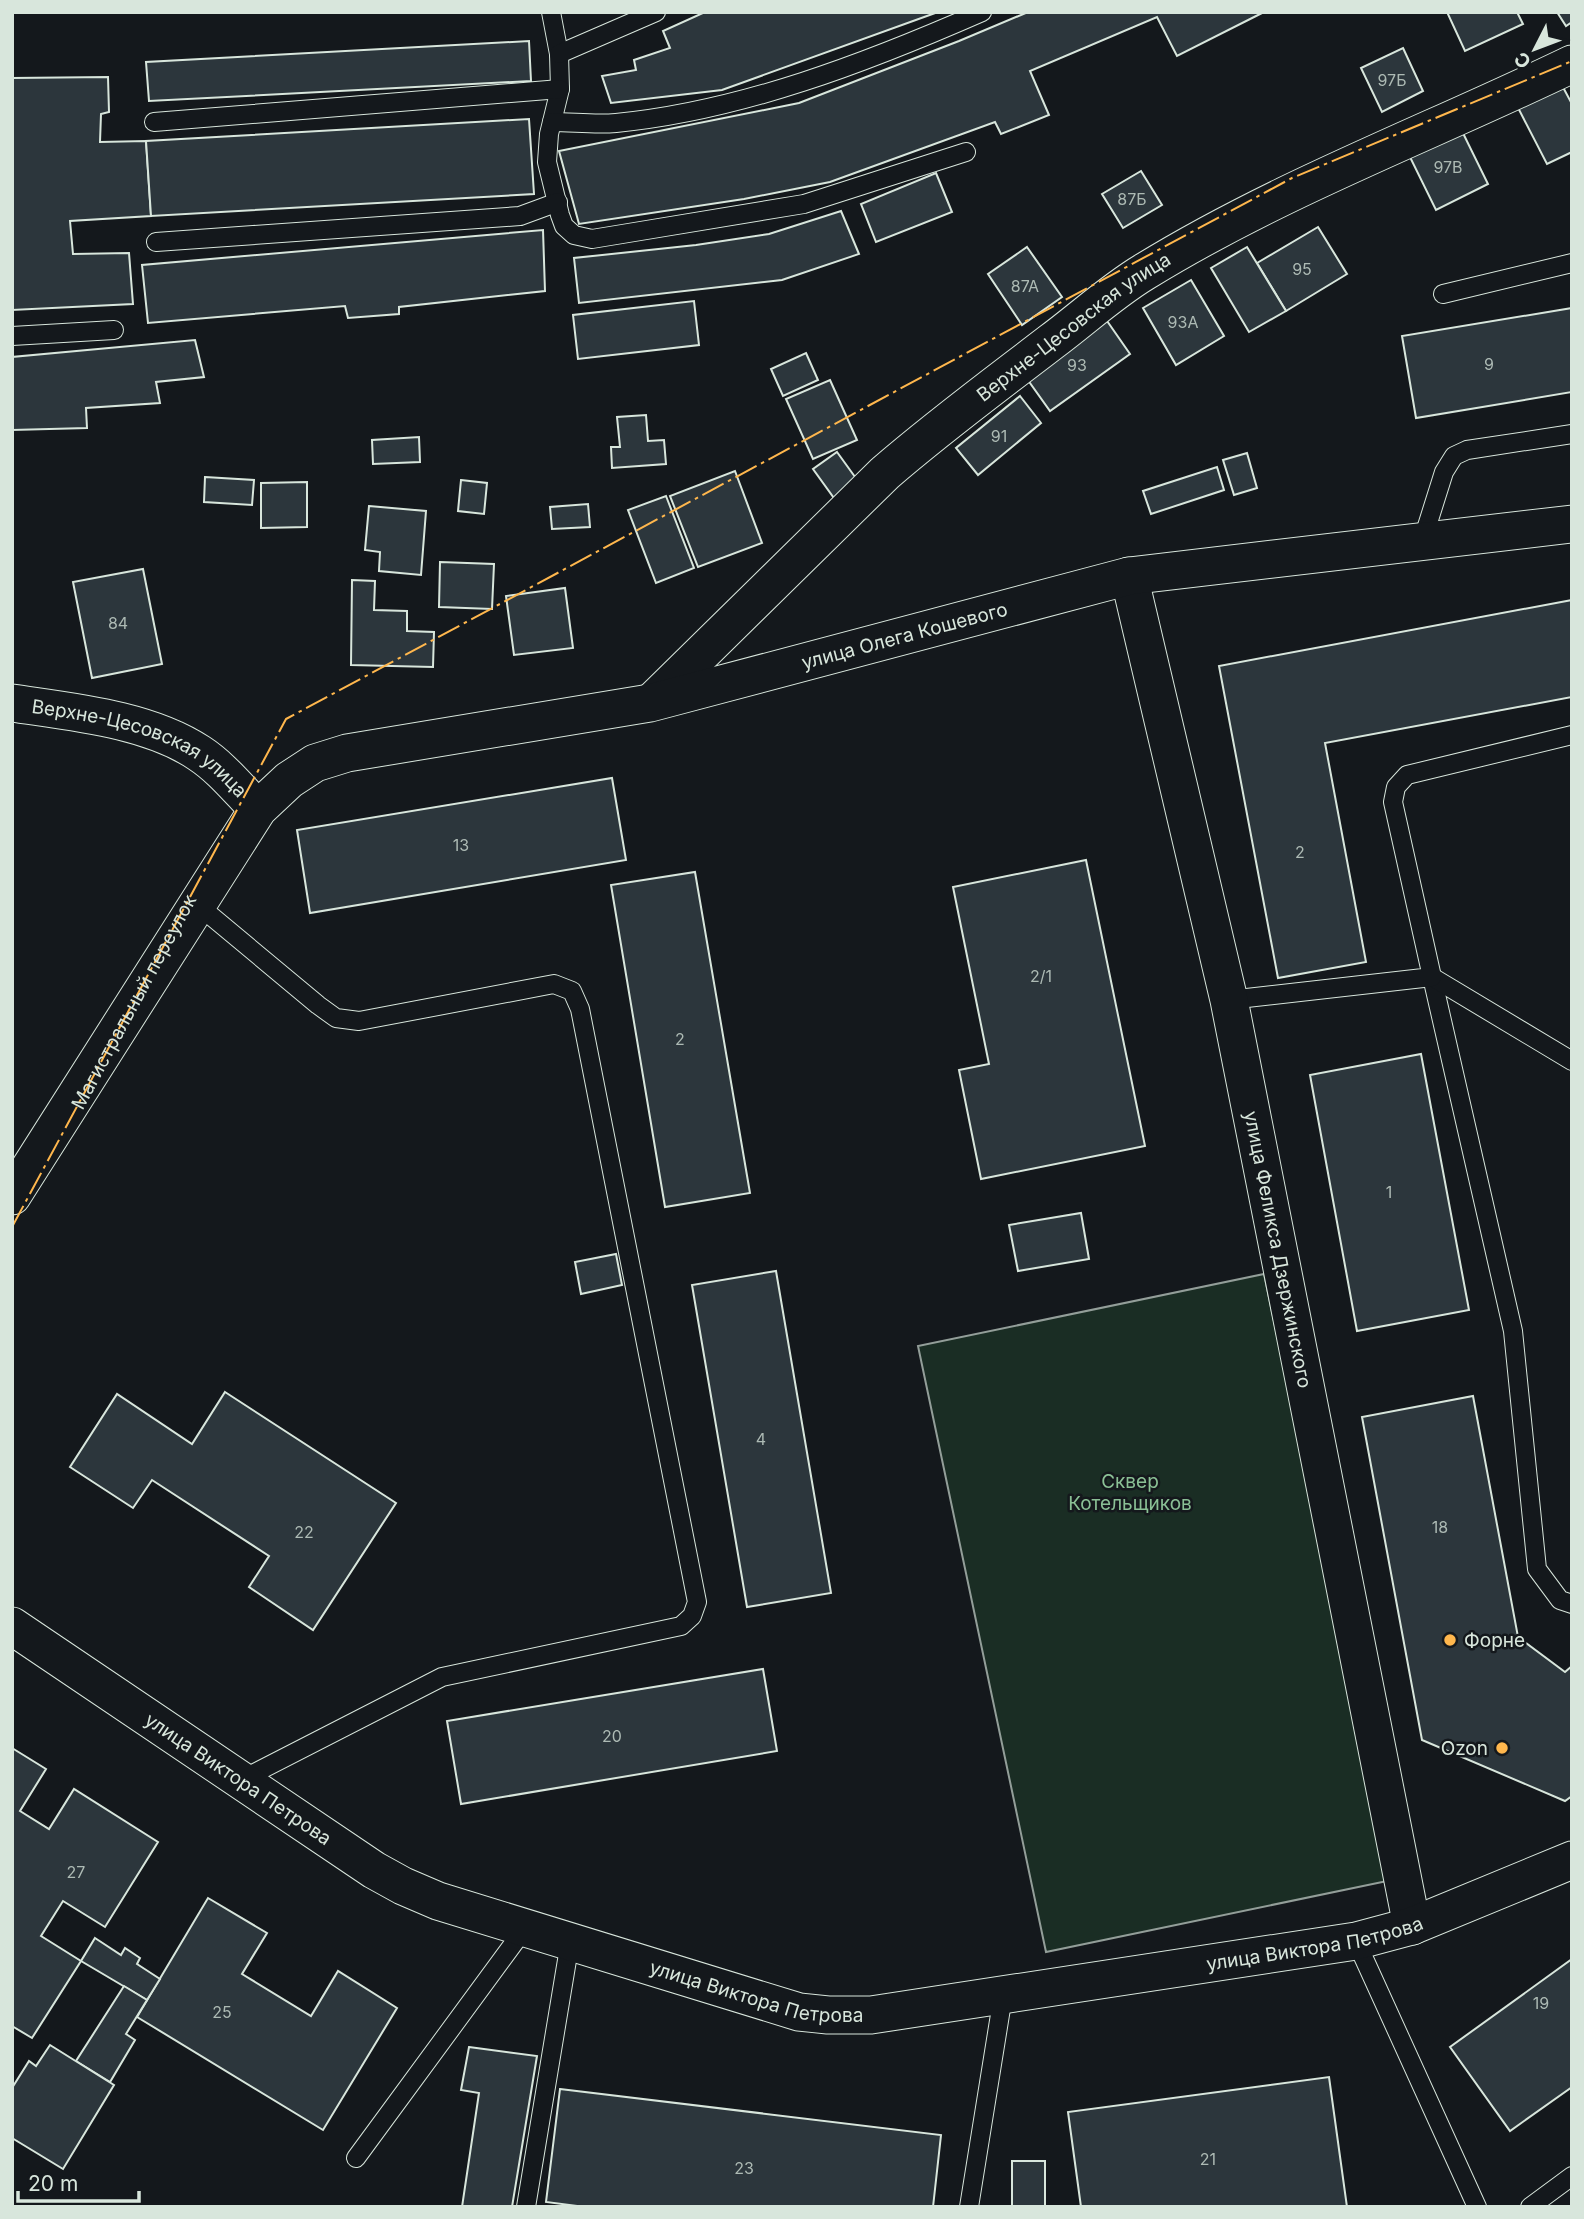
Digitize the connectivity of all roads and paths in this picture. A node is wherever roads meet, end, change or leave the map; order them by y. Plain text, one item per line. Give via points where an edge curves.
1 (551, 12) edge
2 (656, 12) edge
3 (982, 12) edge
4 (559, 54) junction
5 (1572, 64) edge
6 (560, 89) junction
7 (154, 122) dead end
8 (552, 122) junction
9 (966, 152) dead end
10 (558, 202) junction
11 (156, 242) dead end
12 (1572, 262) edge
13 (1443, 294) dead end
14 (114, 330) dead end
15 (12, 336) edge
16 (1572, 434) edge
17 (1572, 524) edge
18 (1422, 542) junction
19 (1129, 576) junction
20 (12, 703) edge
21 (650, 703) junction
22 (1572, 735) edge
23 (258, 809) junction
24 (198, 905) junction
25 (1432, 977) junction
26 (1229, 1000) junction
27 (1572, 1061) edge
28 (12, 1196) edge
29 (1572, 1604) edge
30 (12, 1626) edge
31 (241, 1780) junction
32 (1572, 1860) edge
33 (1412, 1926) junction
34 (525, 1928) junction
35 (1356, 1941) junction
36 (570, 1942) junction
37 (1003, 1996) junction
38 (356, 2158) dead end
39 (1572, 2176) edge
40 (526, 2207) edge
41 (969, 2207) edge
42 (1477, 2207) edge
43 (1530, 2207) edge

1 - 4 lane
2 - 4 lane
3 - 8 lane via 779,89 615,123
4 - 6 lane
5 - 21 street, Верхне-Цесовская улица via 1300,187 1141,274 912,450
6 - 7 lane
6 - 8 lane
8 - 10 lane via 547,162
9 - 10 lane via 804,204 592,239 574,235 564,226
10 - 11 lane via 520,216
12 - 13 lane
14 - 15 lane
16 - 18 lane via 1467,450 1454,456 1444,472
17 - 18 street, улица Олега Кошевого
18 - 19 street, улица Олега Кошевого
19 - 21 street, улица Олега Кошевого
19 - 26 street, улица Феликса Дзержинского
20 - 23 street, Верхне-Цесовская улица via 82,713 151,730 198,752
21 - 23 street, улица Олега Кошевого via 346,753 314,763
22 - 25 lane via 1407,775 1396,787 1393,802
23 - 24 street, Магистральный переулок
24 - 28 street, Магистральный переулок
24 - 31 lane via 336,1018 359,1020 554,984 572,991 697,1602 692,1616 681,1626 442,1677
25 - 26 lane
25 - 27 lane
25 - 29 lane via 1513,1331 1535,1558 1543,1580 1560,1600
26 - 33 street, улица Феликса Дзержинского
30 - 31 street, улица Виктора Петрова
31 - 34 street, улица Виктора Петрова via 403,1886
32 - 33 street, улица Виктора Петрова
33 - 35 street, улица Виктора Петрова
34 - 36 street, улица Виктора Петрова
34 - 38 lane
35 - 37 street, улица Виктора Петрова
35 - 42 lane
36 - 37 street, улица Виктора Петрова via 799,2012 871,2015
36 - 40 lane
37 - 41 lane
39 - 43 lane

